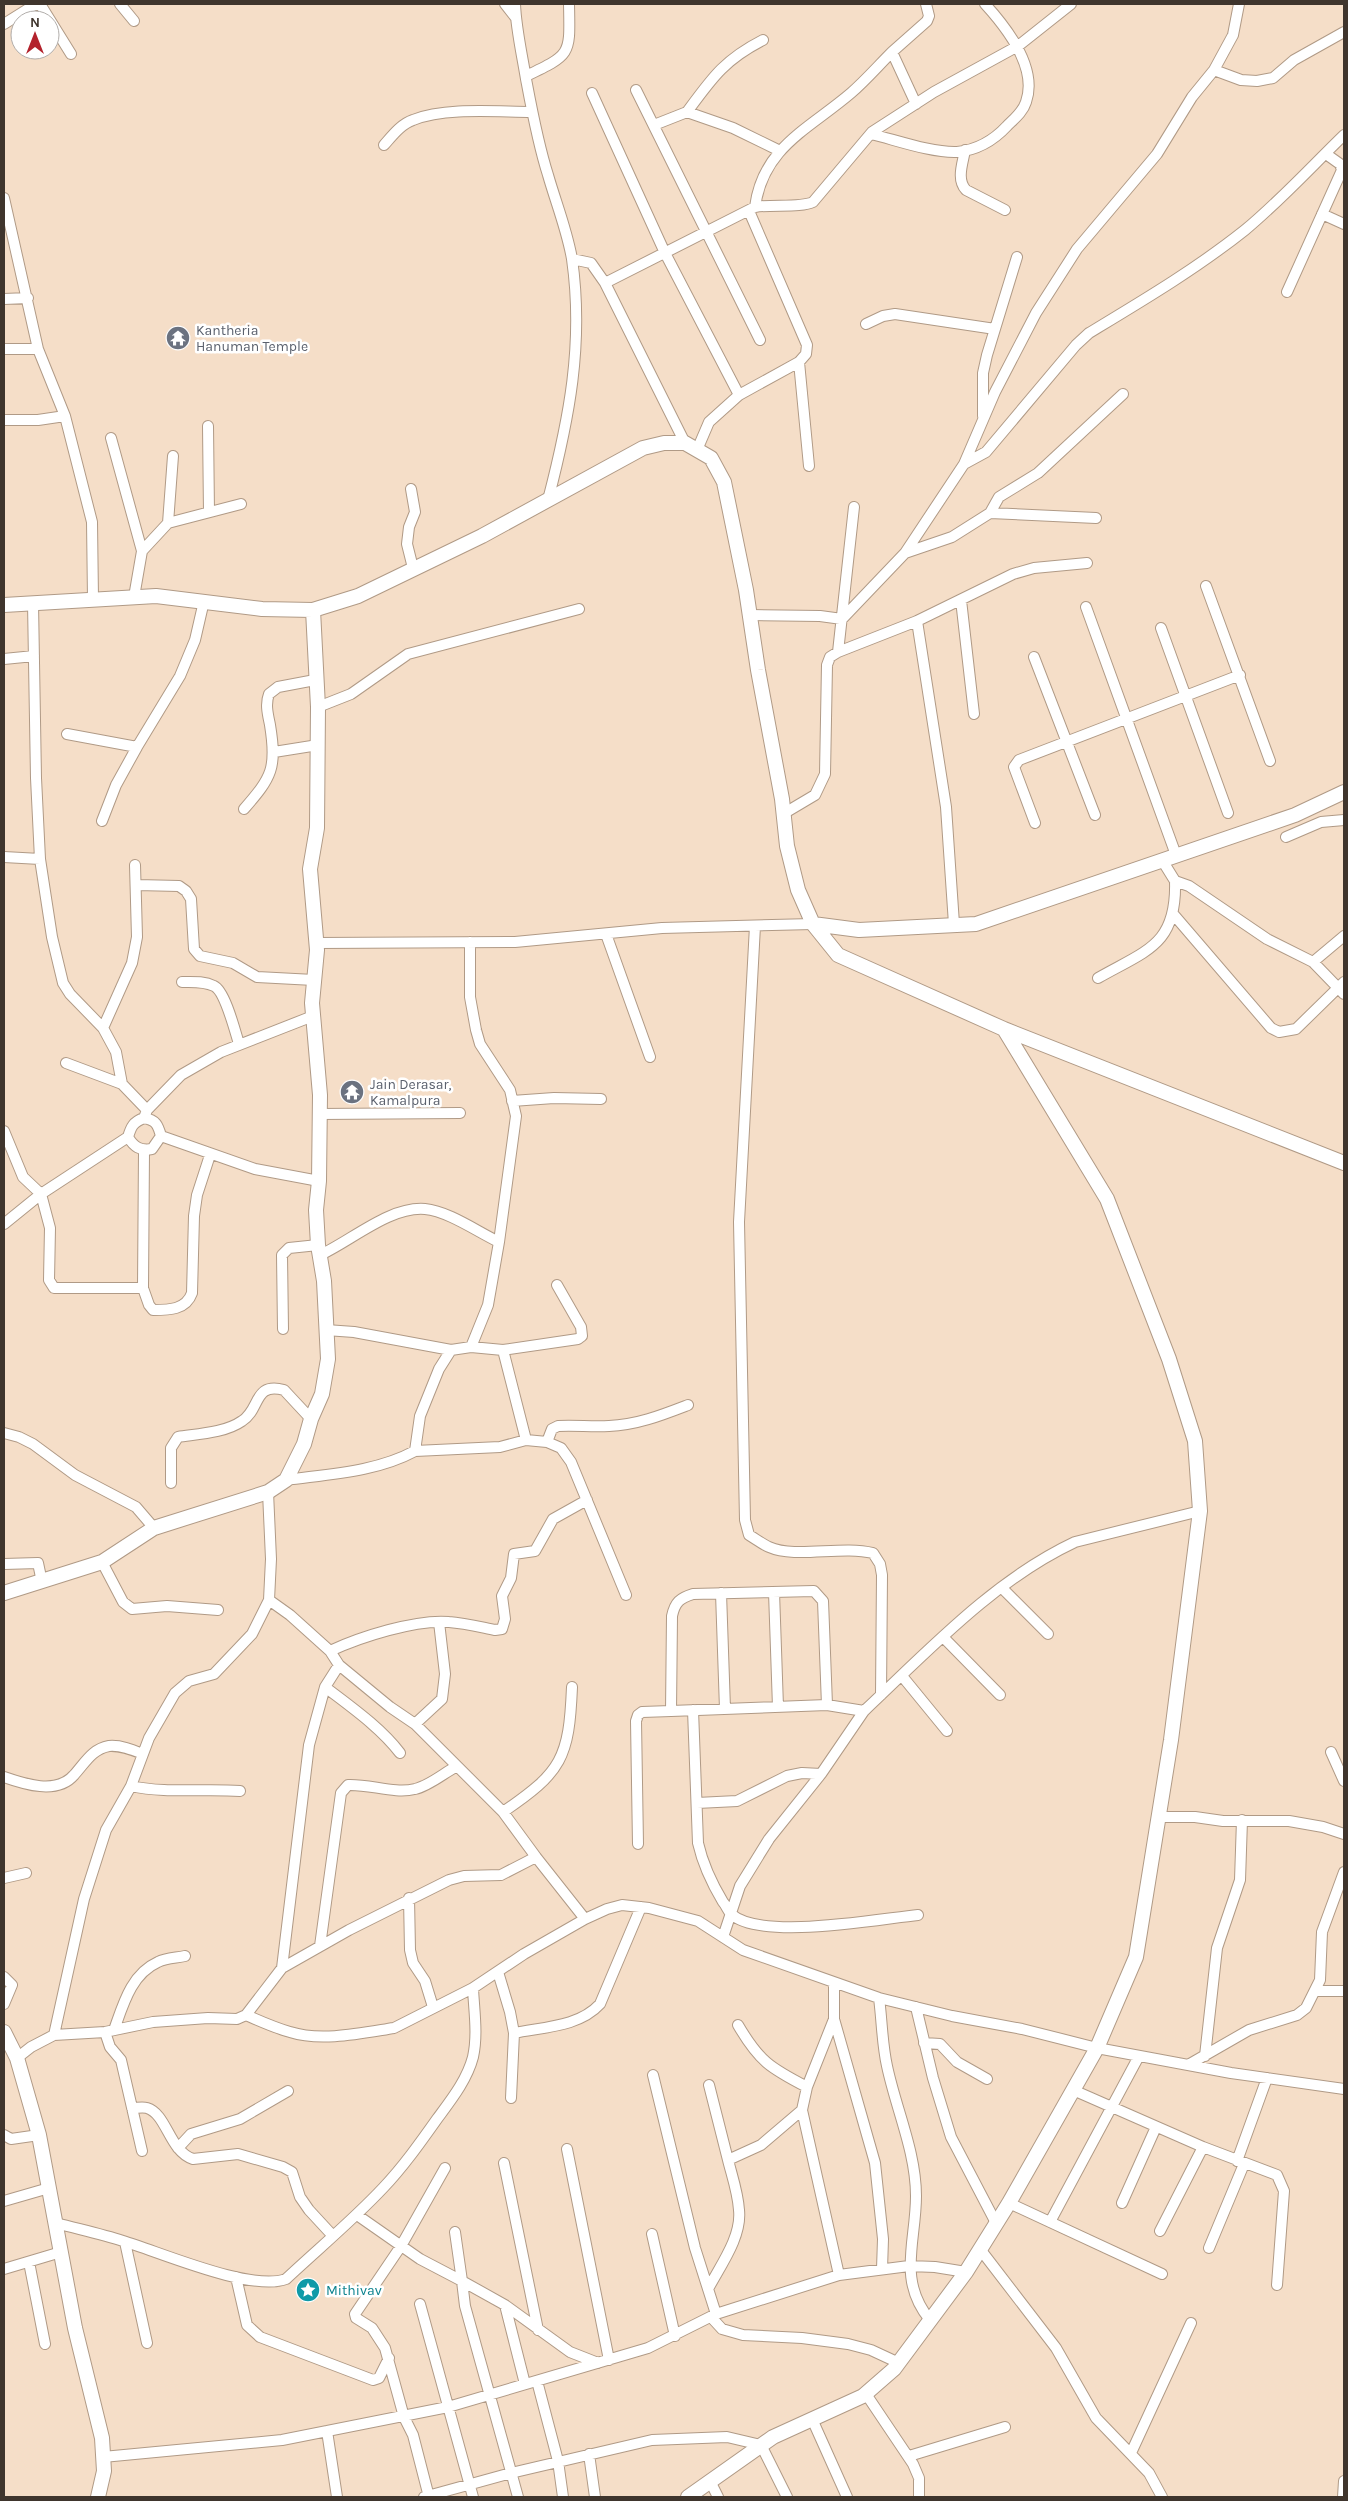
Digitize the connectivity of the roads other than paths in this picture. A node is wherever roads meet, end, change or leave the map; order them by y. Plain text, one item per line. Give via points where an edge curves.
1 (36, 4) edge
2 (40, 4) edge
3 (120, 4) edge
4 (505, 4) edge
5 (515, 4) edge
6 (569, 4) edge
7 (926, 4) edge
8 (985, 4) edge
9 (1071, 4) edge
10 (1239, 4) edge
11 (516, 18) junction
12 (134, 21) dead end
13 (4, 24) edge
14 (1344, 32) edge
15 (763, 40) dead end
16 (1018, 46) junction
17 (892, 52) junction
18 (71, 54) dead end
19 (1214, 70) junction
20 (526, 76) junction
21 (636, 90) dead end
22 (592, 93) dead end
23 (916, 104) junction
24 (532, 112) junction
25 (687, 112) junction
26 (654, 125) junction
27 (871, 134) junction
28 (1343, 139) edge
29 (384, 145) dead end
30 (778, 150) junction
31 (965, 150) junction
32 (1326, 154) junction
33 (4, 198) edge
34 (752, 209) junction
35 (1005, 210) dead end
36 (1322, 214) junction
37 (1344, 224) edge
38 (706, 232) junction
39 (665, 254) junction
40 (1017, 257) dead end
41 (572, 259) junction
42 (605, 283) junction
43 (1286, 292) dead end
44 (28, 298) junction
45 (4, 299) edge
46 (866, 324) dead end
47 (995, 329) junction
48 (760, 340) dead end
49 (4, 349) edge
50 (38, 349) junction
51 (799, 362) junction
52 (1123, 394) dead end
53 (739, 395) junction
54 (65, 416) junction
55 (983, 419) junction
56 (4, 420) edge
57 (208, 426) dead end
58 (111, 438) dead end
59 (691, 446) junction
60 (172, 456) dead end
61 (964, 464) junction
62 (809, 466) dead end
63 (411, 489) dead end
64 (548, 500) junction
65 (241, 504) dead end
66 (854, 507) dead end
67 (209, 512) junction
68 (990, 512) junction
69 (1096, 518) dead end
70 (168, 523) junction
71 (142, 550) junction
72 (905, 553) junction
73 (1087, 563) dead end
74 (413, 568) junction
75 (1206, 586) dead end
76 (134, 597) junction
77 (93, 599) junction
78 (961, 600) junction
79 (204, 601) junction
80 (33, 603) junction
81 (4, 605) edge
82 (1086, 607) dead end
83 (578, 608) dead end
84 (312, 610) junction
85 (750, 615) junction
86 (842, 619) junction
87 (916, 621) junction
88 (1161, 628) dead end
89 (838, 652) junction
90 (34, 656) junction
91 (1034, 657) dead end
92 (4, 659) edge
93 (1240, 676) junction
94 (315, 680) junction
95 (1187, 696) junction
96 (318, 707) junction
97 (974, 714) dead end
98 (1127, 719) junction
99 (67, 734) dead end
100 (1068, 742) junction
101 (318, 745) junction
102 (137, 747) junction
103 (274, 752) junction
104 (1270, 761) dead end
105 (1344, 792) edge
106 (244, 809) dead end
107 (1228, 813) dead end
108 (783, 814) junction
109 (1096, 814) dead end
110 (1344, 820) edge
111 (102, 821) dead end
112 (1035, 823) dead end
113 (1286, 837) dead end
114 (1176, 855) junction
115 (4, 857) edge
116 (40, 859) junction
117 (1162, 860) junction
118 (135, 865) dead end
119 (1175, 882) junction
120 (137, 885) junction
121 (1174, 915) junction
122 (813, 924) junction
123 (954, 924) junction
124 (755, 926) junction
125 (606, 934) junction
126 (1344, 936) edge
127 (470, 942) junction
128 (317, 943) junction
129 (1313, 962) junction
130 (1098, 978) dead end
131 (314, 980) junction
132 (182, 982) dead end
133 (1342, 988) edge
134 (313, 1016) junction
135 (104, 1028) junction
136 (1004, 1029) junction
137 (239, 1044) junction
138 (650, 1056) dead end
139 (66, 1063) dead end
140 (122, 1084) junction
141 (601, 1099) dead end
142 (512, 1101) junction
143 (460, 1113) dead end
144 (145, 1114) junction
145 (320, 1114) junction
146 (4, 1131) edge
147 (161, 1136) junction
148 (128, 1137) junction
149 (144, 1151) junction
150 (210, 1155) junction
151 (1344, 1163) edge
152 (319, 1181) junction
153 (41, 1194) junction
154 (4, 1224) edge
155 (499, 1242) junction
156 (319, 1250) junction
157 (557, 1285) dead end
158 (143, 1288) junction
159 (283, 1329) dead end
160 (326, 1330) junction
161 (471, 1347) junction
162 (452, 1350) junction
163 (502, 1350) junction
164 (688, 1405) dead end
165 (311, 1419) junction
166 (4, 1433) edge
167 (526, 1440) junction
168 (547, 1442) junction
169 (415, 1451) junction
170 (286, 1480) junction
171 (171, 1483) dead end
172 (268, 1492) junction
173 (587, 1500) junction
174 (1200, 1511) junction
175 (154, 1528) junction
176 (102, 1562) junction
177 (4, 1564) edge
178 (42, 1582) junction
179 (1002, 1588) junction
180 (774, 1592) junction
181 (4, 1593) edge
182 (721, 1593) junction
183 (626, 1595) dead end
184 (269, 1600) junction
185 (218, 1610) dead end
186 (439, 1622) junction
187 (1048, 1634) dead end
188 (943, 1637) junction
189 (330, 1652) junction
190 (339, 1665) junction
191 (902, 1676) junction
192 (572, 1687) dead end
193 (325, 1688) junction
194 (881, 1695) junction
195 (1000, 1695) dead end
196 (827, 1705) junction
197 (778, 1707) junction
198 (724, 1709) junction
199 (693, 1710) junction
200 (671, 1711) junction
201 (864, 1711) junction
202 (415, 1724) junction
203 (947, 1731) dead end
204 (1331, 1752) dead end
205 (400, 1753) dead end
206 (143, 1754) junction
207 (457, 1766) junction
208 (822, 1774) junction
209 (4, 1777) edge
210 (1344, 1781) edge
211 (131, 1786) junction
212 (240, 1791) dead end
213 (698, 1803) junction
214 (503, 1812) junction
215 (1158, 1817) junction
216 (1242, 1820) junction
217 (1344, 1834) edge
218 (638, 1844) dead end
219 (536, 1858) junction
220 (1344, 1872) edge
221 (26, 1873) dead end
222 (4, 1878) edge
223 (409, 1898) junction
224 (641, 1907) junction
225 (731, 1914) junction
226 (918, 1915) dead end
227 (585, 1919) junction
228 (724, 1937) junction
229 (320, 1946) junction
230 (185, 1956) dead end
231 (282, 1968) junction
232 (498, 1972) junction
233 (4, 1976) edge
234 (834, 1983) junction
235 (473, 1988) junction
236 (1315, 1991) junction
237 (1344, 1991) edge
238 (880, 1998) junction
239 (4, 2004) edge
240 (433, 2007) junction
241 (916, 2007) junction
242 (246, 2015) junction
243 (834, 2019) junction
244 (738, 2025) dead end
245 (110, 2031) junction
246 (4, 2032) edge
247 (514, 2033) junction
248 (54, 2035) junction
249 (924, 2043) junction
250 (1097, 2048) junction
251 (1139, 2056) junction
252 (1205, 2056) junction
253 (17, 2058) junction
254 (1188, 2065) junction
255 (653, 2075) dead end
256 (1267, 2078) junction
257 (987, 2079) dead end
258 (708, 2085) dead end
259 (807, 2087) junction
260 (1073, 2090) junction
261 (1344, 2090) edge
262 (288, 2091) dead end
263 (510, 2098) dead end
264 (1112, 2107) junction
265 (132, 2108) junction
266 (802, 2110) junction
267 (1156, 2126) junction
268 (4, 2135) edge
269 (39, 2135) junction
270 (1203, 2147) junction
271 (178, 2148) junction
272 (567, 2149) dead end
273 (142, 2151) dead end
274 (728, 2160) junction
275 (1240, 2162) junction
276 (504, 2163) dead end
277 (445, 2168) dead end
278 (49, 2188) junction
279 (4, 2201) edge
280 (1009, 2203) junction
281 (1122, 2204) dead end
282 (357, 2215) junction
283 (1050, 2222) junction
284 (996, 2223) junction
285 (56, 2224) junction
286 (455, 2232) dead end
287 (1160, 2232) dead end
288 (652, 2234) dead end
289 (333, 2236) junction
290 (125, 2242) junction
291 (401, 2246) junction
292 (980, 2248) junction
293 (1209, 2248) dead end
294 (61, 2252) junction
295 (29, 2262) junction
296 (908, 2266) junction
297 (4, 2269) edge
298 (882, 2270) junction
299 (966, 2272) junction
300 (1162, 2274) dead end
301 (839, 2275) junction
302 (236, 2277) junction
303 (462, 2281) junction
304 (1277, 2285) dead end
305 (708, 2289) junction
306 (420, 2304) dead end
307 (504, 2305) junction
308 (714, 2315) junction
309 (930, 2320) junction
310 (1191, 2323) dead end
311 (538, 2330) junction
312 (675, 2336) junction
313 (147, 2343) dead end
314 (45, 2344) dead end
315 (389, 2358) junction
316 (604, 2361) junction
317 (898, 2363) junction
318 (537, 2381) junction
319 (526, 2384) junction
320 (866, 2394) junction
321 (490, 2395) junction
322 (448, 2407) junction
323 (404, 2417) junction
324 (812, 2419) junction
325 (1005, 2427) dead end
326 (327, 2431) junction
327 (761, 2445) junction
328 (1130, 2453) junction
329 (589, 2454) junction
330 (103, 2456) junction
331 (908, 2456) junction
332 (558, 2461) junction
333 (511, 2473) junction
334 (710, 2481) junction
335 (1344, 2481) edge
336 (470, 2485) junction
337 (98, 2497) edge
338 (338, 2497) edge
339 (427, 2497) edge
340 (473, 2497) edge
341 (518, 2497) edge
342 (564, 2497) edge
343 (595, 2497) edge
344 (688, 2497) edge
345 (718, 2497) edge
346 (787, 2497) edge
347 (847, 2497) edge
348 (919, 2497) edge
349 (1162, 2497) edge
350 (1343, 2497) edge

1 - 13 street
2 - 18 street
3 - 12 street
4 - 11 street
5 - 11 street
6 - 20 street via 569,38 565,53 559,60
7 - 17 street via 927,21
8 - 16 street
9 - 16 street
10 - 19 street via 1233,36
11 - 20 street
14 - 19 street via 1294,60 1273,78 1241,80
15 - 25 street via 725,64
16 - 23 street
16 - 31 street via 1028,82 1027,102 997,137
17 - 23 street
17 - 30 street via 850,93
19 - 55 street via 1192,97 1156,154 1077,249 1036,313
20 - 24 street
21 - 26 street
22 - 39 street
23 - 27 street
24 - 29 street via 445,114 412,120
24 - 41 street
25 - 26 street
25 - 30 street via 733,128
26 - 38 street
27 - 31 street via 937,150
27 - 34 street via 813,202 803,206 772,204
28 - 32 street
30 - 34 street via 758,184
31 - 35 street via 960,178 962,185
32 - 36 street via 1340,164 1342,170
32 - 61 street via 1244,230 1089,333 986,452
33 - 44 street
34 - 38 street
34 - 51 street via 807,345 806,354
36 - 37 street
36 - 43 street
38 - 39 street
38 - 48 street
39 - 42 street
39 - 53 street
40 - 47 street
41 - 42 street via 591,263
41 - 64 street via 577,348 567,427
42 - 59 street
44 - 45 street
44 - 50 street
46 - 47 street via 896,314
47 - 55 street via 983,374
49 - 50 street
50 - 54 street
51 - 53 street
51 - 62 street
52 - 68 street via 1038,473 1009,488
53 - 59 street via 708,422
54 - 56 street
54 - 77 street via 92,522
55 - 61 street
57 - 67 street
58 - 71 street
59 - 64 street via 664,443 643,448
59 - 85 street via 711,458 724,482
60 - 70 street
61 - 72 street
63 - 74 street via 415,512 407,544
64 - 74 street
65 - 67 street
66 - 86 street
67 - 70 street
68 - 69 street
68 - 72 street via 952,537
70 - 71 street
71 - 76 street
72 - 86 street
73 - 78 street via 1034,568 1013,574
74 - 84 street via 358,596
75 - 93 street
76 - 77 street
76 - 79 street
77 - 80 street
78 - 87 street
78 - 97 street
79 - 84 street via 262,609
79 - 102 street via 195,640 180,676
80 - 81 street
80 - 90 street
82 - 98 street
83 - 96 street via 408,654 351,694
84 - 94 street
85 - 86 street
85 - 108 street
86 - 89 street
87 - 89 street
87 - 123 street via 946,807
88 - 95 street
89 - 108 street via 830,657 827,665 825,774 815,795
90 - 92 street
90 - 116 street
91 - 100 street
93 - 95 street
93 - 104 street
94 - 96 street
94 - 103 street via 278,687 269,694 267,707
95 - 98 street
95 - 107 street
96 - 101 street
98 - 100 street
98 - 114 street
99 - 102 street
100 - 109 street
100 - 112 street via 1020,760 1014,767
101 - 103 street
101 - 128 street via 317,828 310,868
102 - 111 street via 116,785
103 - 106 street via 268,780
105 - 114 street via 1295,815
108 - 122 street via 798,890
110 - 113 street via 1321,822
114 - 117 street
115 - 116 street
116 - 135 street via 52,937 64,983 70,994
117 - 119 street
117 - 123 street via 976,924
118 - 120 street
119 - 121 street
119 - 129 street via 1188,886 1267,939
120 - 131 street via 180,886 186,891 190,899 194,949 200,956 233,963 257,977
120 - 135 street via 137,937 132,963
121 - 130 street via 1170,926 1154,946
121 - 133 street via 1270,1028 1279,1032 1296,1029
122 - 123 street via 859,930
122 - 124 street
122 - 136 street via 838,955
124 - 125 street via 697,926
124 - 194 street via 739,1222 745,1520 749,1535 770,1548 792,1551 857,1549 873,1553 882,1575
125 - 127 street via 515,942
125 - 138 street
126 - 129 street
127 - 128 street
127 - 142 street via 470,997 476,1030 480,1044 510,1090
128 - 131 street
129 - 133 street
131 - 134 street
132 - 137 street via 216,986
134 - 137 street
134 - 145 street
135 - 140 street via 116,1052
136 - 151 street
136 - 174 street via 1106,1199 1169,1358 1195,1441
137 - 144 street via 181,1075
139 - 140 street
140 - 144 street
141 - 142 street
142 - 155 street via 516,1116
143 - 145 street
144 - 147 street via 158,1125
144 - 148 street via 131,1127
145 - 152 street
146 - 153 street via 23,1177
147 - 149 street via 152,1149
147 - 150 street
148 - 149 street via 133,1146
148 - 153 street
149 - 158 street
150 - 152 street via 255,1169
150 - 158 street via 196,1202 190,1300 182,1306 153,1310
152 - 156 street via 316,1210
153 - 154 street
153 - 158 street via 50,1228 50,1284 54,1288
155 - 156 street via 425,1209 403,1210 341,1246
155 - 161 street via 488,1305
156 - 159 street via 289,1248 282,1255
156 - 160 street
157 - 163 street via 581,1327 582,1336
160 - 162 street
160 - 165 street via 328,1358 322,1394
161 - 162 street
161 - 163 street
162 - 169 street via 439,1368 420,1416
163 - 167 street
164 - 168 street via 634,1423 558,1426 552,1429
165 - 170 street via 304,1444
165 - 171 street via 284,1390 266,1390 244,1420 233,1426 178,1437 171,1448
166 - 175 street via 33,1444 75,1475 136,1507
167 - 168 street
167 - 169 street via 500,1447
168 - 173 street via 561,1448 571,1462
169 - 170 street via 399,1460 364,1469
170 - 172 street
172 - 175 street
172 - 184 street
173 - 183 street
173 - 186 street via 553,1518 535,1551 514,1554 511,1578 502,1596 505,1619 502,1628 495,1630
174 - 179 street via 1075,1542 1056,1551
174 - 215 street
175 - 176 street
176 - 178 street
176 - 185 street via 123,1602 132,1609 167,1606
177 - 178 street via 38,1562
178 - 181 street
179 - 187 street
179 - 188 street
180 - 182 street
180 - 196 street via 814,1591 823,1601
180 - 197 street
182 - 198 street
182 - 200 street via 693,1594 680,1598 675,1605 672,1616
184 - 189 street
184 - 206 street via 252,1634 214,1674 189,1681 175,1693
186 - 189 street via 392,1629
186 - 202 street via 445,1674 442,1699
188 - 191 street
188 - 195 street
189 - 190 street
190 - 193 street
190 - 202 street
191 - 194 street
191 - 203 street
192 - 214 street via 565,1749 553,1772 536,1789
193 - 205 street via 365,1718
193 - 231 street via 309,1745
194 - 201 street
196 - 197 street
196 - 201 street
197 - 198 street
198 - 199 street
199 - 200 street
199 - 213 street
200 - 218 street via 642,1712 636,1721
201 - 208 street
202 - 207 street
204 - 210 street
206 - 209 street via 119,1746 96,1750 72,1778 59,1785 23,1784
206 - 211 street
207 - 214 street
207 - 229 street via 417,1789 402,1791 363,1784 348,1785 341,1793
208 - 213 street via 787,1776 737,1801
208 - 225 street via 769,1839 740,1886
211 - 212 street via 159,1790
211 - 248 street via 106,1830 84,1899
213 - 225 street via 698,1843 702,1863
214 - 219 street
215 - 216 street
215 - 250 street via 1136,1956
216 - 217 street via 1288,1821
216 - 252 street via 1240,1880 1217,1948
219 - 223 street via 501,1875 464,1876
219 - 227 street
220 - 236 street via 1322,1932 1320,1980
221 - 222 street
223 - 229 street
223 - 240 street via 410,1950
224 - 227 street via 622,1905
224 - 228 street via 698,1921
224 - 247 street via 600,2004 590,2014 577,2020
225 - 226 street via 764,1927 804,1927
225 - 228 street
227 - 232 street
228 - 234 street via 742,1950
229 - 231 street
230 - 245 street via 158,1962 138,1977
231 - 242 street
232 - 235 street
232 - 247 street
233 - 239 street via 12,1985
234 - 238 street
234 - 243 street
235 - 240 street
235 - 282 street via 476,2029 473,2056 465,2077 414,2152
236 - 237 street
236 - 252 street via 1306,2008 1297,2014 1249,2030
238 - 241 street
238 - 296 street via 886,2064 914,2168 915,2219
240 - 242 street via 394,2028 323,2036 291,2033
241 - 249 street
241 - 250 street
242 - 245 street via 237,2019 153,2022
243 - 259 street
243 - 298 street via 875,2163 883,2240
244 - 259 street via 762,2060
245 - 248 street
245 - 265 street via 110,2047 121,2060
246 - 253 street
247 - 263 street
248 - 253 street
249 - 257 street via 940,2044 956,2062
249 - 284 street via 951,2136
250 - 251 street
250 - 260 street
251 - 254 street
251 - 264 street
252 - 254 street
253 - 269 street
254 - 256 street
255 - 305 street
256 - 261 street
256 - 275 street
258 - 274 street
259 - 266 street
260 - 264 street
260 - 280 street
262 - 271 street via 240,2119 191,2134
264 - 267 street
264 - 283 street
265 - 271 street via 152,2110
265 - 273 street
266 - 274 street via 761,2145
266 - 301 street
267 - 270 street
267 - 281 street
268 - 269 street via 11,2139
269 - 278 street
270 - 275 street
270 - 287 street
271 - 289 street via 186,2157 193,2159 238,2154 292,2172 300,2197
272 - 316 street
274 - 305 street via 740,2211 739,2225
275 - 293 street
275 - 304 street via 1277,2175 1284,2191
276 - 311 street
277 - 291 street
278 - 279 street
278 - 285 street
280 - 283 street
280 - 284 street
282 - 289 street
282 - 291 street
283 - 300 street
284 - 292 street
285 - 290 street
285 - 294 street
286 - 303 street
288 - 312 street
289 - 302 street via 286,2279 270,2282
290 - 302 street
290 - 313 street
291 - 303 street
291 - 315 street via 354,2314 380,2337
292 - 299 street
292 - 328 street via 1056,2348 1096,2418
294 - 295 street
294 - 330 street via 75,2328 102,2438
295 - 297 street
295 - 314 street
296 - 298 street
296 - 299 street
296 - 309 street via 919,2307
298 - 301 street
299 - 309 street
301 - 308 street
302 - 315 street via 247,2324 260,2337 373,2380 379,2378
303 - 307 street
303 - 321 street via 465,2306
305 - 308 street
306 - 322 street
307 - 311 street
307 - 319 street
308 - 312 street
308 - 317 street via 722,2329 743,2335 848,2344 871,2350
309 - 317 street
310 - 328 street
311 - 316 street via 570,2352
312 - 316 street
315 - 323 street
316 - 318 street
317 - 320 street
318 - 319 street
318 - 332 street
319 - 321 street
320 - 324 street
320 - 331 street
321 - 322 street
321 - 333 street
322 - 323 street
322 - 336 street
323 - 326 street
323 - 339 street via 412,2435
324 - 327 street via 773,2436
324 - 347 street
325 - 331 street
326 - 330 street via 282,2440
326 - 338 street
327 - 329 street via 726,2437 652,2440
327 - 334 street
327 - 346 street
328 - 349 street via 1149,2472
329 - 332 street
329 - 343 street
330 - 337 street via 104,2471
331 - 348 street via 919,2478
332 - 333 street
332 - 342 street
333 - 336 street
333 - 341 street
334 - 344 street
334 - 345 street
335 - 350 street
336 - 339 street
336 - 340 street

